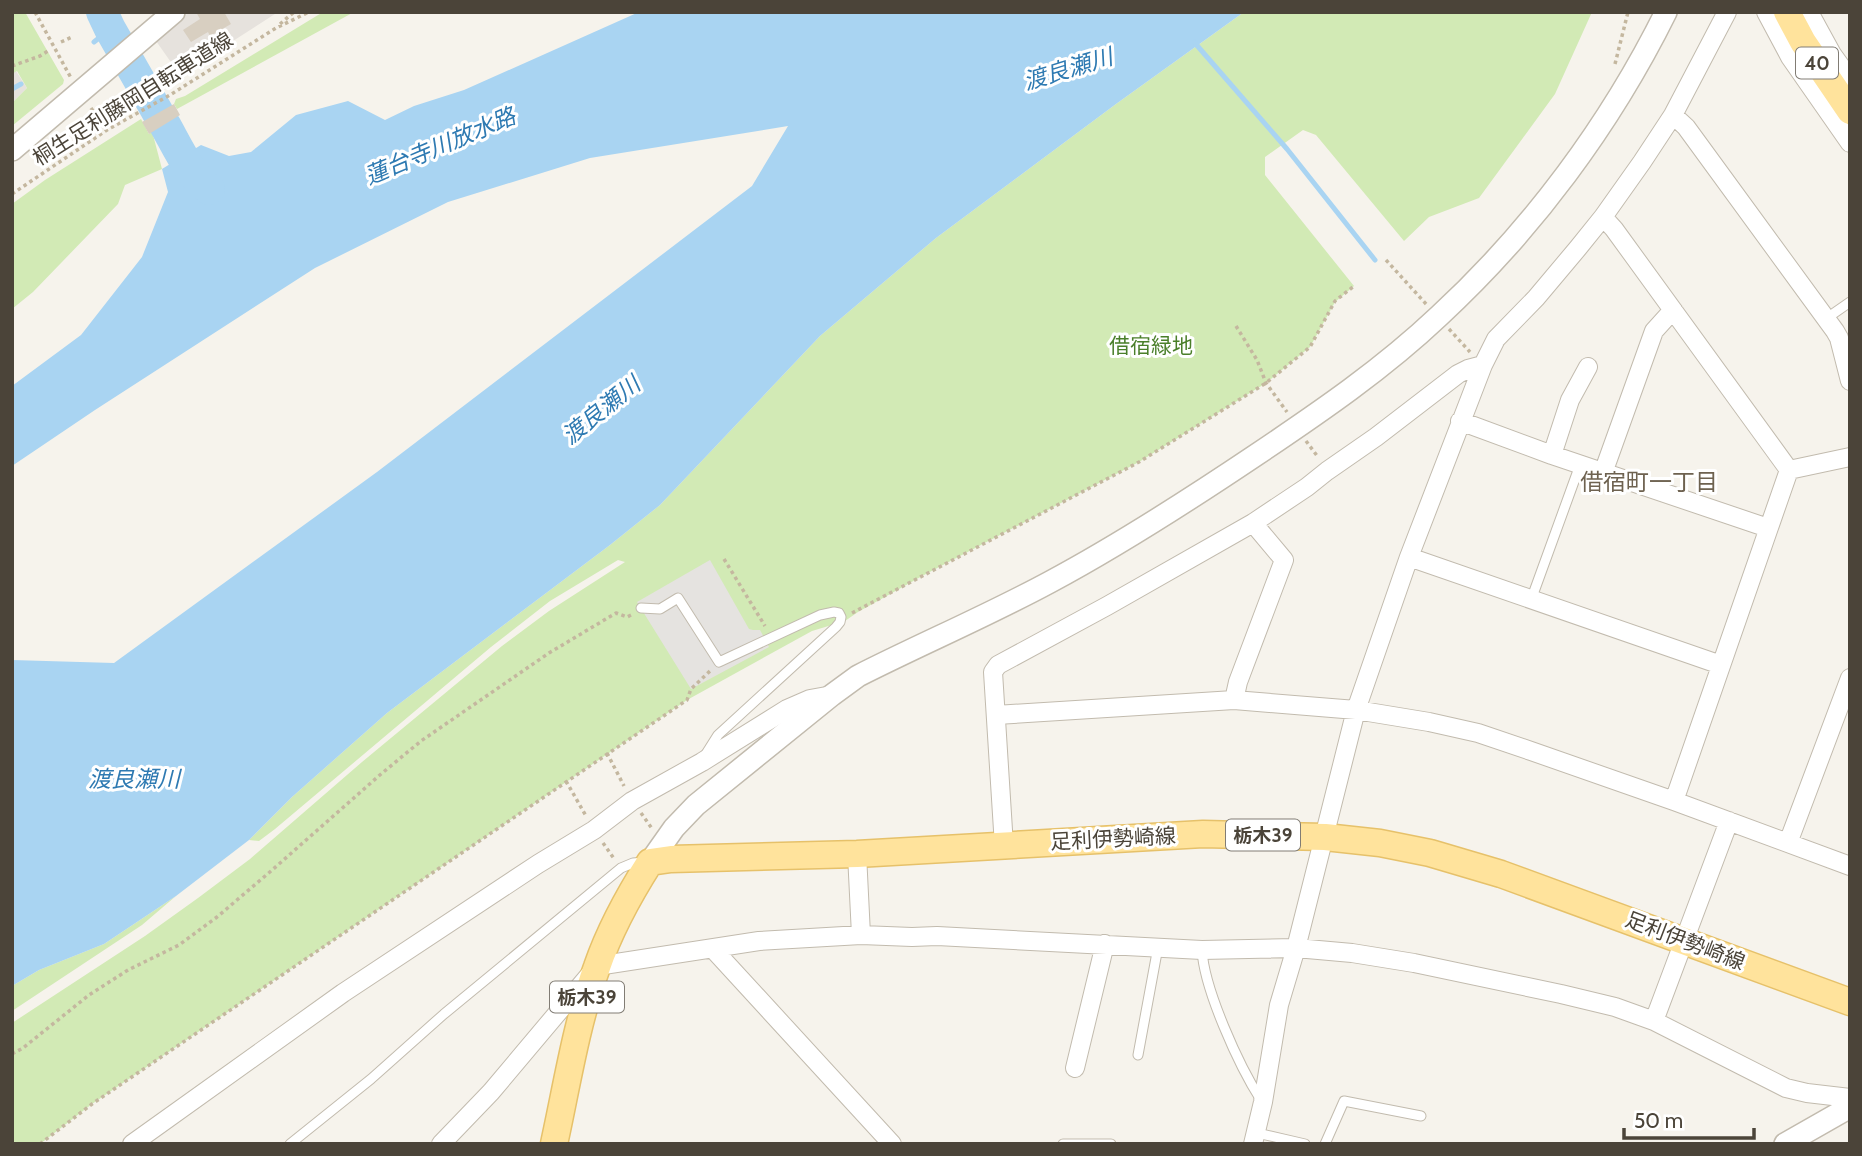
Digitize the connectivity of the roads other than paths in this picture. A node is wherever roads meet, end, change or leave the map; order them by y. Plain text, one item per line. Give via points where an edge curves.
1 (174, 12) edge
2 (1666, 12) edge
3 (1727, 12) edge
4 (1766, 12) edge
5 (1787, 12) edge
6 (1809, 12) edge
7 (1850, 79) edge
8 (1850, 111) edge
9 (1672, 115) junction
10 (1850, 143) edge
11 (12, 150) edge
12 (1603, 217) junction
13 (1850, 302) edge
14 (1673, 310) junction
15 (1827, 318) junction
16 (1477, 359) junction
17 (1588, 367) dead end
18 (1850, 381) edge
19 (1460, 421) junction
20 (1552, 456) junction
21 (1850, 457) edge
22 (1580, 465) junction
23 (1789, 470) junction
24 (1603, 472) junction
25 (1253, 523) junction
26 (1768, 528) junction
27 (1409, 557) junction
28 (1531, 600) junction
29 (641, 608) road end
30 (1721, 664) junction
31 (1850, 678) edge
32 (832, 695) junction
33 (1234, 700) junction
34 (1356, 710) junction
35 (996, 715) junction
36 (702, 762) junction
37 (1674, 801) junction
38 (1729, 821) junction
39 (1325, 837) junction
40 (1788, 843) junction
41 (1004, 846) junction
42 (857, 854) junction
43 (650, 862) junction
44 (1850, 866) edge
45 (861, 935) junction
46 (1685, 942) junction
47 (1105, 944) junction
48 (1158, 947) junction
49 (1297, 948) junction
50 (713, 949) junction
51 (1202, 950) junction
52 (597, 966) junction
53 (1850, 1002) edge
54 (1654, 1021) junction
55 (1138, 1055) dead end
56 (1075, 1068) dead end
57 (1850, 1098) edge
58 (1262, 1102) junction
59 (1850, 1107) edge
60 (1421, 1116) dead end
61 (1255, 1138) edge
62 (132, 1144) edge
63 (290, 1144) edge
64 (442, 1144) edge
65 (554, 1144) edge
66 (892, 1144) edge
67 (1063, 1144) edge
68 (1111, 1144) edge
69 (1305, 1144) edge
70 (1325, 1144) edge
71 (1785, 1144) edge

1 - 11 street
2 - 32 street via 1608,115 1547,198 1469,288 1378,369 1192,499 1051,582 858,676
3 - 9 street
4 - 10 street via 1781,43
5 - 8 main road, 40
6 - 7 street
9 - 12 street
9 - 15 street via 1686,127
12 - 14 street
12 - 16 street via 1536,298
13 - 15 lane
14 - 23 street
14 - 24 street via 1654,331
15 - 18 street via 1839,338
16 - 19 street
16 - 25 street
17 - 20 street via 1570,400
19 - 20 street
19 - 27 street
20 - 22 street
21 - 23 street
22 - 24 street
22 - 28 lane
23 - 26 street
24 - 26 street
25 - 33 street via 1284,560
25 - 35 street via 998,665 993,672
26 - 30 street
27 - 28 street
27 - 34 street
28 - 30 street
29 - 36 lane via 660,609 678,598 719,662 820,615 834,612 841,617 718,735
30 - 37 street
31 - 40 street
32 - 36 street via 787,709
32 - 43 street via 696,805
33 - 34 street
33 - 35 street
34 - 37 street via 1478,733
34 - 39 street
35 - 41 street
36 - 62 street via 632,801 343,993
37 - 38 street
38 - 40 street
38 - 46 street
39 - 41 main road, 足利伊勢崎線 / 栃木39 via 1171,835
39 - 46 main road, 足利伊勢崎線 / 栃木39 via 1430,853 1501,874
39 - 49 street
40 - 44 street
41 - 42 main road, 足利伊勢崎線 / 栃木39
42 - 43 main road, 足利伊勢崎線 / 栃木39
42 - 45 street
43 - 52 main road, 栃木39 via 628,897
43 - 63 lane via 621,868
45 - 47 street
45 - 50 street via 759,941
46 - 53 main road, 足利伊勢崎線 / 栃木39
46 - 54 street
47 - 48 street
47 - 56 street
48 - 51 street
48 - 55 lane
49 - 51 street
49 - 54 street via 1414,963 1615,1007
49 - 58 street via 1279,1005
50 - 52 street
50 - 66 street
51 - 58 lane via 1218,1012
52 - 64 street
52 - 65 main road, 栃木39
54 - 57 street via 1786,1088
58 - 61 street
59 - 71 street
60 - 70 lane via 1344,1101
61 - 69 lane
67 - 68 lane

